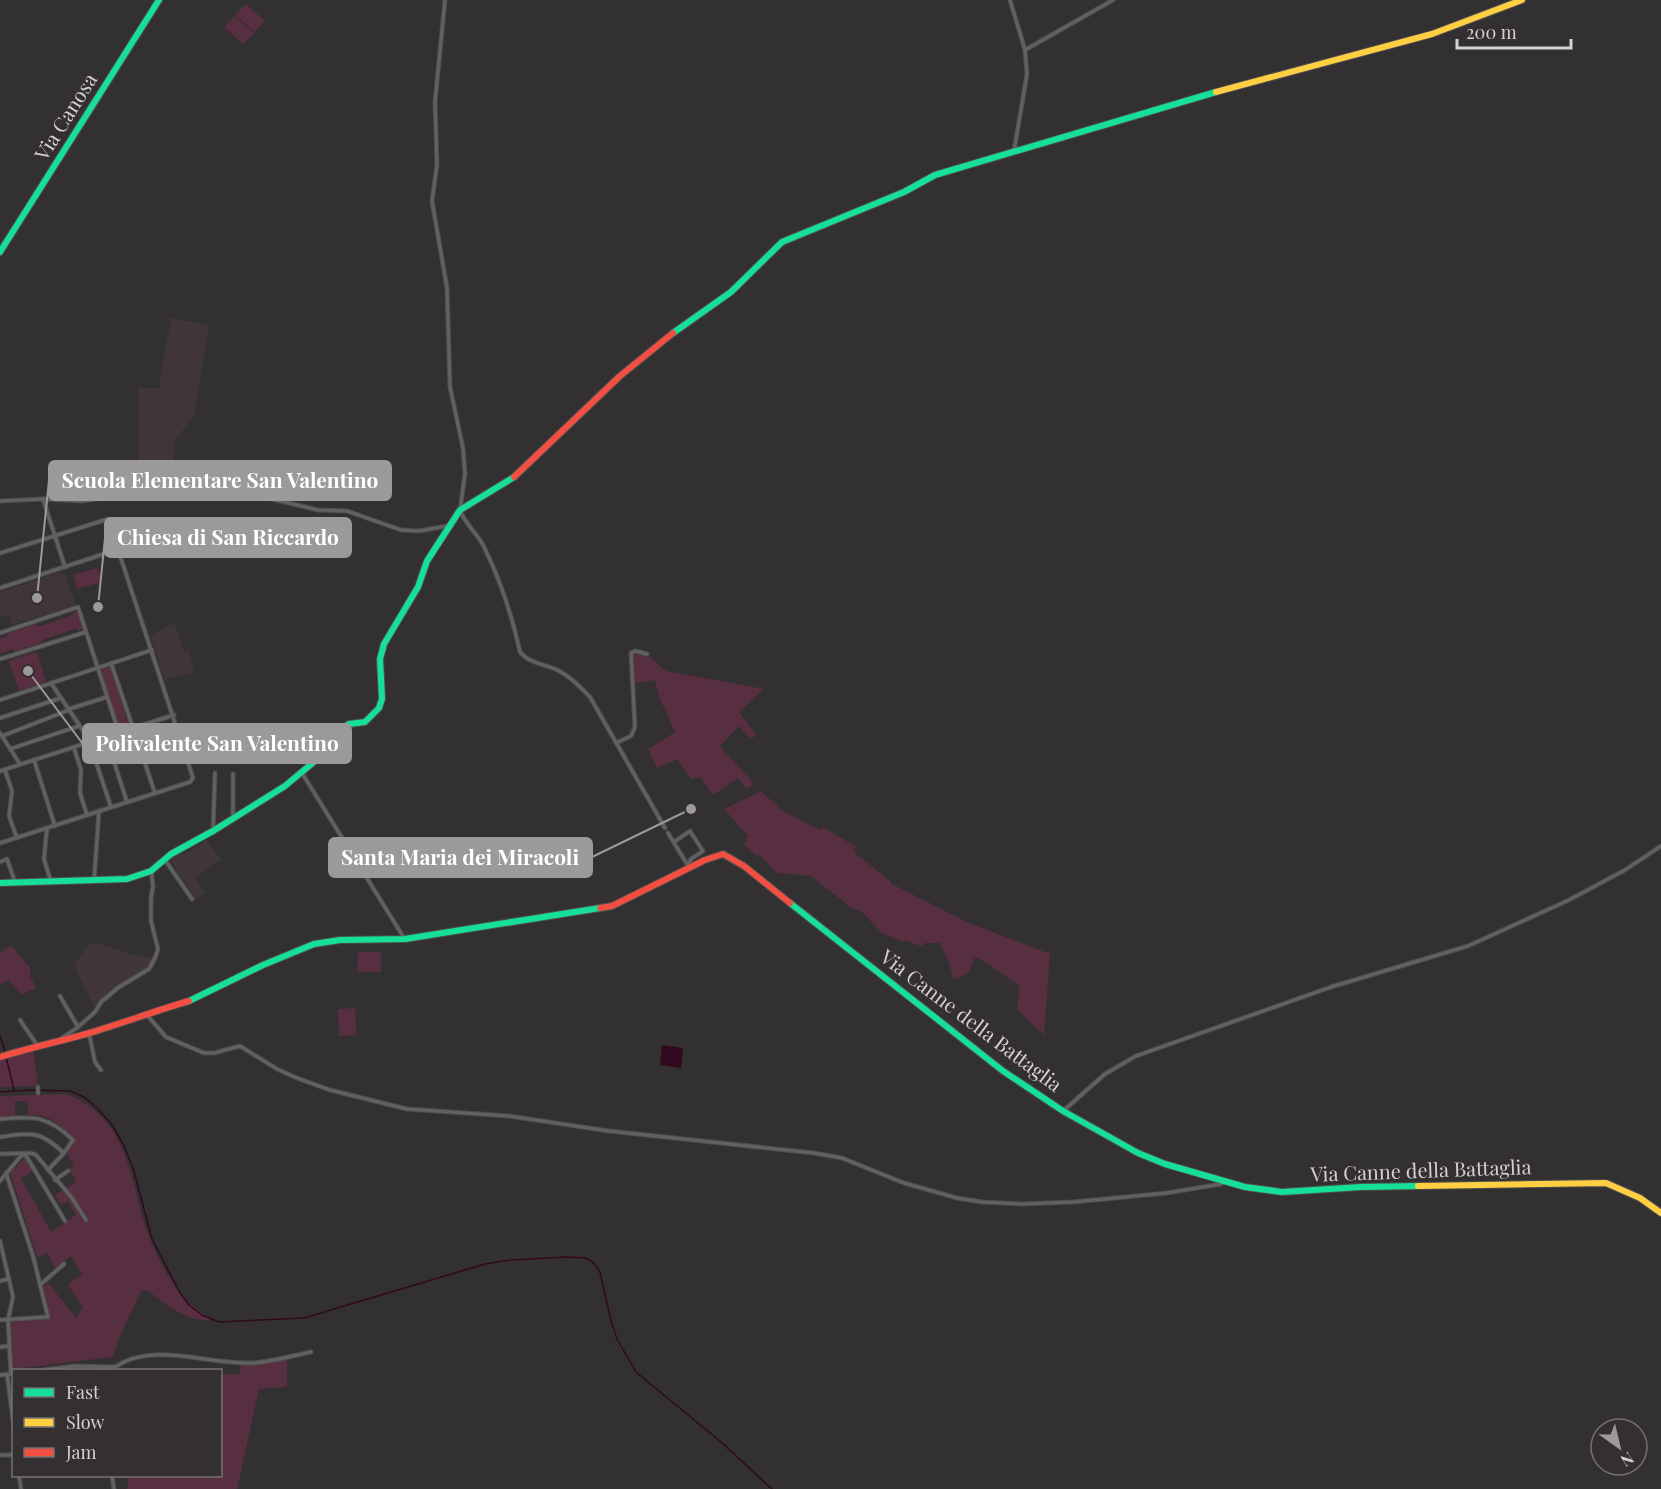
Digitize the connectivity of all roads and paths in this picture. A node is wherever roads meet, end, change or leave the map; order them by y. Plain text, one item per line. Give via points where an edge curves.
1 (159, 0) edge
2 (445, 0) edge
3 (1010, 0) edge
4 (1113, 0) edge
5 (1522, 0) edge
6 (1025, 50) junction
7 (1014, 151) junction
8 (0, 252) edge
9 (43, 499) junction
10 (0, 501) edge
11 (460, 510) junction
12 (450, 525) junction
13 (54, 536) junction
14 (119, 549) junction
15 (0, 553) edge
16 (65, 567) junction
17 (0, 588) edge
18 (86, 632) junction
19 (0, 633) edge
20 (152, 650) junction
21 (647, 654) dead end
22 (0, 659) edge
23 (111, 663) junction
24 (97, 668) junction
25 (51, 683) junction
26 (107, 697) junction
27 (61, 698) junction
28 (0, 700) edge
29 (69, 710) junction
30 (174, 715) junction
31 (0, 718) edge
32 (80, 726) junction
33 (133, 728) junction
34 (119, 733) junction
35 (1, 734) edge
36 (106, 737) junction
37 (90, 742) junction
38 (616, 743) junction
39 (74, 747) junction
40 (10, 749) junction
41 (95, 759) dead end
42 (34, 760) junction
43 (20, 765) junction
44 (2, 770) edge
45 (302, 772) junction
46 (215, 773) dead end
47 (233, 774) dead end
48 (155, 793) junction
49 (127, 802) junction
50 (111, 807) junction
51 (99, 811) junction
52 (87, 815) junction
53 (232, 818) junction
54 (55, 826) junction
55 (47, 828) junction
56 (665, 828) dead end
57 (213, 831) junction
58 (668, 833) dead end
59 (17, 838) junction
60 (674, 842) junction
61 (0, 843) edge
62 (1661, 846) edge
63 (165, 860) junction
64 (0, 862) edge
65 (689, 867) junction
66 (151, 871) junction
67 (94, 881) junction
68 (15, 882) junction
69 (51, 882) junction
70 (0, 883) edge
71 (192, 899) dead end
72 (405, 939) junction
73 (60, 996) dead end
74 (146, 1013) junction
75 (20, 1020) dead end
76 (78, 1027) junction
77 (89, 1033) junction
78 (57, 1042) junction
79 (37, 1045) junction
80 (0, 1057) edge
81 (101, 1070) dead end
82 (38, 1086) dead end
83 (38, 1093) dead end
84 (1063, 1111) junction
85 (0, 1119) edge
86 (0, 1137) edge
87 (27, 1153) junction
88 (64, 1153) junction
89 (0, 1154) edge
90 (48, 1170) junction
91 (69, 1171) dead end
92 (6, 1173) junction
93 (55, 1180) junction
94 (0, 1181) edge
95 (1225, 1181) junction
96 (1661, 1213) edge
97 (86, 1220) dead end
98 (65, 1221) dead end
99 (0, 1241) edge
100 (64, 1264) dead end
101 (9, 1279) junction
102 (0, 1281) edge
103 (40, 1285) junction
104 (0, 1320) edge
105 (8, 1320) junction
106 (9, 1346) junction
107 (0, 1347) edge
108 (311, 1352) dead end
109 (75, 1369) edge
110 (114, 1369) edge
111 (10, 1374) edge
112 (0, 1375) edge
113 (12, 1401) edge

1 - 8 street, Via Canosa
2 - 11 street via 435,102 437,165 432,201 447,288 450,387 465,474
3 - 6 street
4 - 6 street
5 - 7 street via 1432,34 1204,94
6 - 7 street via 1028,74
7 - 11 street via 935,175 904,192 782,242 730,292 620,376 511,479
9 - 10 street
9 - 12 street via 82,501 139,493 246,493 318,510 347,511 401,530
9 - 13 street
11 - 12 street
11 - 38 street via 483,544 495,571 520,652 538,664 556,669 579,687
12 - 45 street via 384,644 379,708 364,722 344,727
13 - 14 street via 105,519 109,520
13 - 15 street
13 - 16 street
14 - 16 street
14 - 20 street
16 - 17 street
18 - 19 street via 78,607
18 - 22 street
18 - 24 street
20 - 23 street
20 - 30 street
21 - 38 street via 631,653 635,728 631,736
23 - 24 street
23 - 33 street
24 - 25 street
24 - 26 street
25 - 27 street
25 - 28 street
26 - 29 street
26 - 34 street
27 - 29 street
27 - 31 street
29 - 32 street
29 - 35 street
30 - 33 street
30 - 48 street via 193,780
32 - 37 street
32 - 40 street
33 - 34 street
33 - 48 street
34 - 36 street
35 - 40 street
36 - 37 street
36 - 49 street
37 - 39 street
38 - 56 street
39 - 42 street
39 - 52 street
40 - 43 street
41 - 50 street
42 - 43 street
42 - 54 street
43 - 44 street
44 - 59 street via 12,791 9,816
45 - 53 street
45 - 72 street
46 - 57 street
47 - 53 street
48 - 49 street
49 - 50 street
50 - 51 street
51 - 52 street
51 - 67 street
52 - 54 street
53 - 57 street
54 - 55 street
55 - 59 street
55 - 69 street via 44,859
57 - 63 street
58 - 60 street
59 - 61 street
60 - 65 street
60 - 65 street via 690,831 703,851 691,859
62 - 84 street via 1569,900 1468,946 1331,987 1127,1060
63 - 66 street
63 - 71 street
64 - 68 street via 8,859
65 - 72 street via 612,906
65 - 84 street, Via Canne della Battaglia via 723,854 744,866 1003,1071
66 - 67 street via 127,879
66 - 76 street via 151,921 158,949 155,958 149,969 119,987
67 - 69 street
68 - 69 street
68 - 70 street
72 - 74 street via 348,939 314,944 191,1000
73 - 76 street
74 - 77 street
74 - 95 street via 166,1037 196,1050 210,1054 240,1046 297,1078 407,1109 509,1116 609,1131 813,1152 842,1158 904,1184 968,1200 1073,1202 1167,1193
75 - 79 street
76 - 78 street
77 - 78 street
77 - 81 street via 95,1062
78 - 79 street
79 - 80 street
82 - 83 street
84 - 95 street, Via Canne della Battaglia via 1152,1159
85 - 88 street via 49,1121 73,1140
86 - 88 street via 38,1134
87 - 89 street
87 - 90 street via 36,1155
87 - 92 street
87 - 98 street
88 - 90 street
90 - 93 street
91 - 93 street
92 - 94 street
92 - 103 street
93 - 97 street
95 - 96 street, Via Canne della Battaglia via 1282,1192 1597,1182 1621,1188
99 - 101 street
100 - 103 street
101 - 102 street
101 - 105 street via 13,1297
103 - 105 street via 48,1317
104 - 105 street
105 - 106 street
106 - 107 street
106 - 111 street
108 - 110 street via 252,1363 169,1354 124,1361
109 - 110 street
111 - 112 street
111 - 113 street

